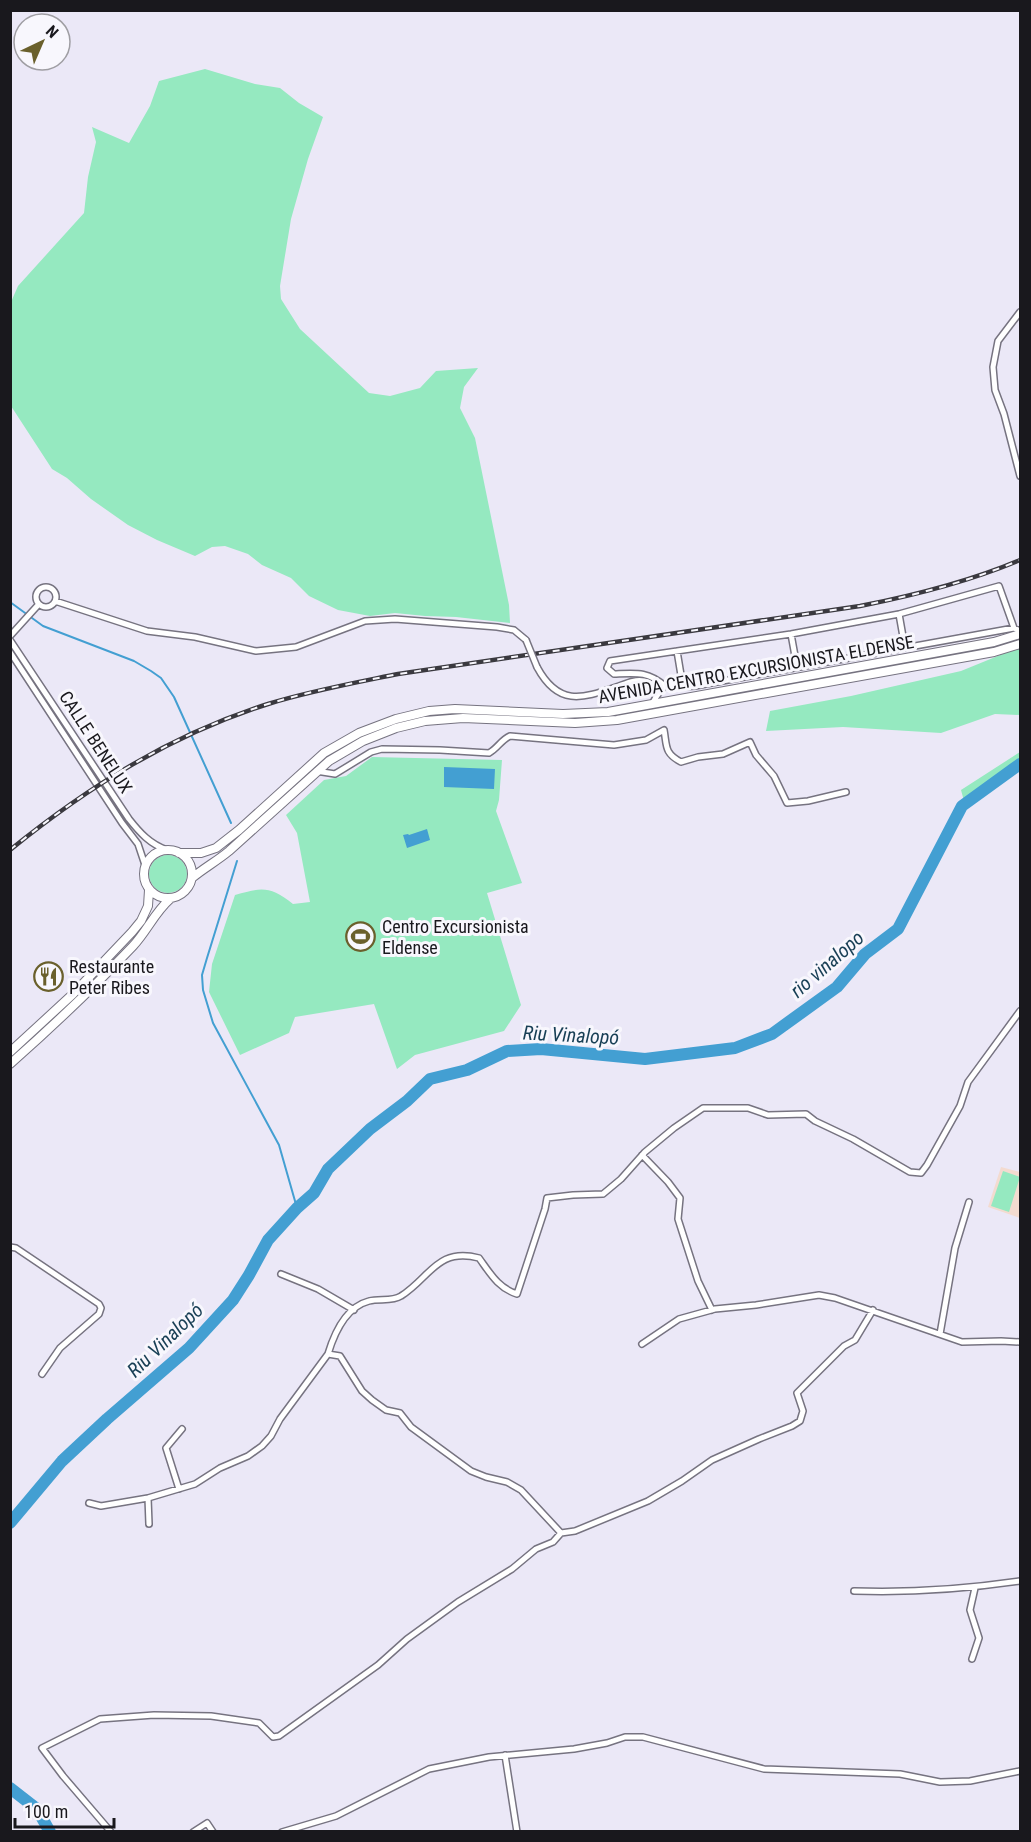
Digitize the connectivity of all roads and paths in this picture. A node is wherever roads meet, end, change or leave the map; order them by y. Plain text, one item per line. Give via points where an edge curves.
1 (1020, 312) edge
2 (1020, 476) edge
3 (55, 601) junction
4 (39, 604) junction
5 (899, 614) junction
6 (1018, 631) edge
7 (791, 634) junction
8 (10, 638) edge
9 (1020, 644) edge
10 (906, 648) junction
11 (677, 651) junction
12 (10, 652) edge
13 (624, 659) junction
14 (797, 667) junction
15 (626, 674) junction
16 (682, 686) junction
17 (663, 688) junction
18 (700, 697) junction
19 (652, 705) junction
20 (316, 771) junction
21 (846, 792) dead end
22 (167, 850) junction
23 (179, 853) junction
24 (145, 865) junction
25 (192, 878) junction
26 (149, 890) junction
27 (170, 899) junction
28 (1020, 1011) edge
29 (10, 1052) edge
30 (10, 1064) edge
31 (642, 1155) junction
32 (969, 1202) dead end
33 (10, 1247) edge
34 (281, 1274) dead end
35 (354, 1310) junction
36 (712, 1310) junction
37 (873, 1311) junction
38 (940, 1334) junction
39 (1020, 1342) edge
40 (642, 1344) dead end
41 (328, 1354) junction
42 (42, 1374) dead end
43 (182, 1429) dead end
44 (179, 1489) junction
45 (148, 1498) junction
46 (88, 1503) dead end
47 (149, 1524) dead end
48 (561, 1533) junction
49 (1020, 1581) edge
50 (975, 1588) junction
51 (854, 1591) dead end
52 (972, 1659) dead end
53 (505, 1755) junction
54 (1020, 1771) edge
55 (111, 1832) edge
56 (193, 1832) edge
57 (213, 1832) edge
58 (282, 1832) edge
59 (517, 1832) edge

1 - 2 street via 998,341 993,367 994,390
3 - 4 street via 47,607
3 - 4 street via 55,594 45,587 36,595
3 - 17 street, bridge via 147,632 195,637 256,651 296,647 365,621 395,619 497,627 514,630 526,640 544,680 554,690 571,696 590,696 636,680
4 - 8 street
5 - 6 street via 999,586
5 - 7 street
5 - 10 street
6 - 10 street
6 - 18 street, AVENIDA CENTRO EXCURSIONISTA ELDENSE via 994,642
7 - 11 street
7 - 14 street
8 - 22 street, CALLE BENELUX via 129,819 145,838
9 - 20 street, AVENIDA CENTRO EXCURSIONISTA ELDENSE via 617,720 575,723 463,718 419,722 363,741
10 - 14 street
11 - 13 street
11 - 16 street
12 - 24 street, CALLE BENELUX via 138,844
13 - 15 street
13 - 15 street via 610,661 607,668 614,674
14 - 16 street
15 - 17 street via 651,675
16 - 17 street via 671,684
16 - 18 street
17 - 19 street
18 - 19 street, AVENIDA CENTRO EXCURSIONISTA ELDENSE
19 - 23 street, AVENIDA CENTRO EXCURSIONISTA ELDENSE via 578,714 455,709 396,719 359,733 324,753 216,848
20 - 21 street via 335,774 371,752 382,750 489,753 510,736 614,745 646,740 664,730 666,748 681,762 723,754 750,742 787,803
20 - 25 street, AVENIDA CENTRO EXCURSIONISTA ELDENSE via 229,851
22 - 23 street
22 - 24 street via 156,852
23 - 25 street via 190,864
24 - 26 street via 143,875
25 - 27 street via 182,894
26 - 27 street
26 - 29 street via 148,906 132,932 81,987
27 - 30 street via 101,980
28 - 31 street via 968,1082 960,1106 921,1173 910,1172 806,1114 768,1115 748,1108 703,1108
31 - 35 street via 603,1194 547,1198 516,1294 498,1283 479,1258 466,1255 446,1259 433,1267 397,1299 368,1301
31 - 36 street via 680,1198 678,1219
32 - 38 street via 955,1248
33 - 42 street via 101,1308 60,1348
34 - 35 street
35 - 41 street via 337,1330
36 - 37 street via 819,1295
36 - 40 street via 679,1318
37 - 38 street
37 - 48 street via 855,1340 797,1393 803,1411 800,1421 712,1460 648,1501 576,1532
38 - 39 street via 962,1342
41 - 44 street via 262,1446
41 - 48 street via 340,1356 372,1400 386,1410 400,1413 411,1426 471,1471 521,1490
43 - 44 street via 166,1448
44 - 45 street
45 - 46 street via 101,1506
45 - 47 street
48 - 55 street via 553,1542 536,1549 512,1569 458,1602 279,1736 273,1737 259,1723 211,1716 154,1715 100,1719 42,1748
49 - 50 street
50 - 51 street
50 - 52 street via 970,1610 979,1638
53 - 54 street via 643,1737 764,1769 900,1774 939,1782 970,1781
53 - 58 street via 429,1770 336,1816
53 - 59 street
56 - 57 street via 207,1823

